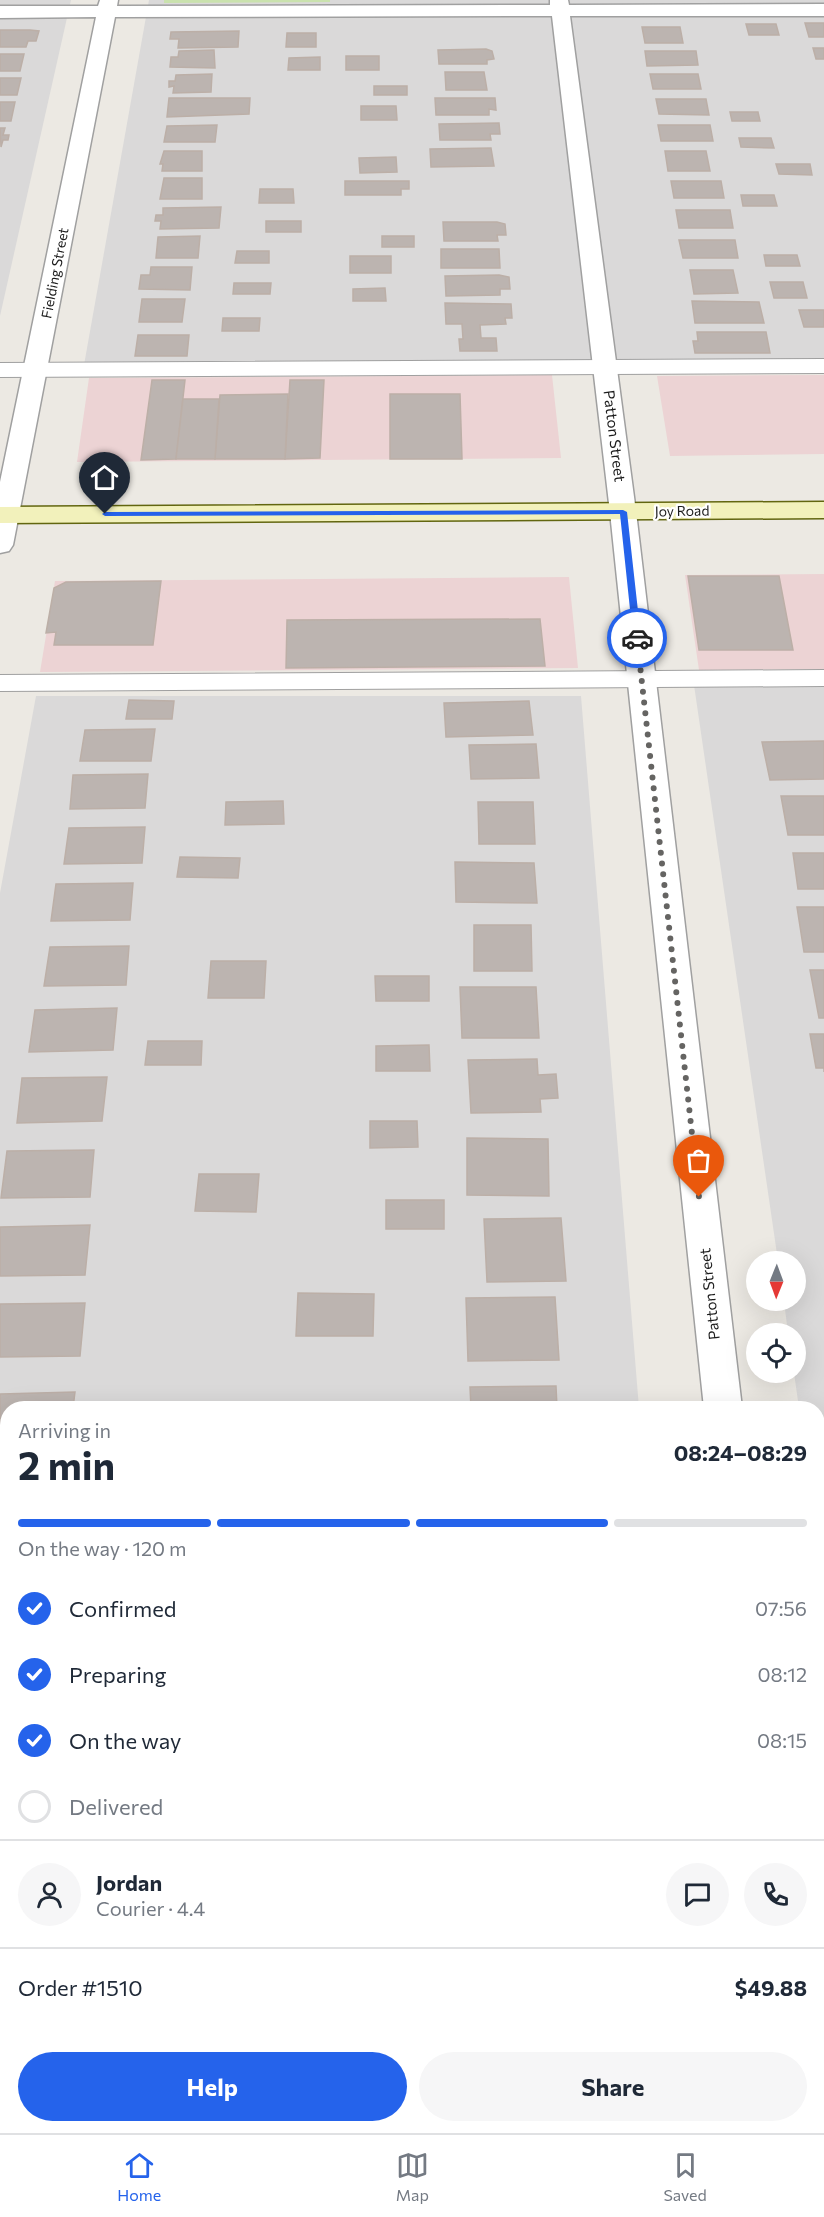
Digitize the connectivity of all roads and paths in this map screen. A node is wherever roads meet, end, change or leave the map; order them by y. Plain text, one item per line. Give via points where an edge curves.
1 (560, 5) edge
2 (108, 6) edge
3 (824, 10) edge
4 (0, 12) edge
5 (824, 366) edge
6 (605, 367) junction
7 (36, 369) junction
8 (0, 370) edge
9 (824, 510) edge
10 (623, 512) junction
11 (3, 515) edge
12 (0, 545) edge
13 (824, 678) edge
14 (641, 679) junction
15 (0, 683) edge
16 (722, 1401) edge

1 - 2 street
1 - 3 street
1 - 6 street, Patton Street
2 - 4 street
2 - 7 street, Fielding Street
5 - 6 lane
6 - 7 lane
6 - 10 street, Patton Street
7 - 8 lane
7 - 11 street, Fielding Street
9 - 10 main road, Joy Road
10 - 11 main road, Joy Road
10 - 14 street, Patton Street
11 - 12 street, Fielding Street
13 - 14 lane
14 - 15 lane
14 - 16 street, Patton Street

